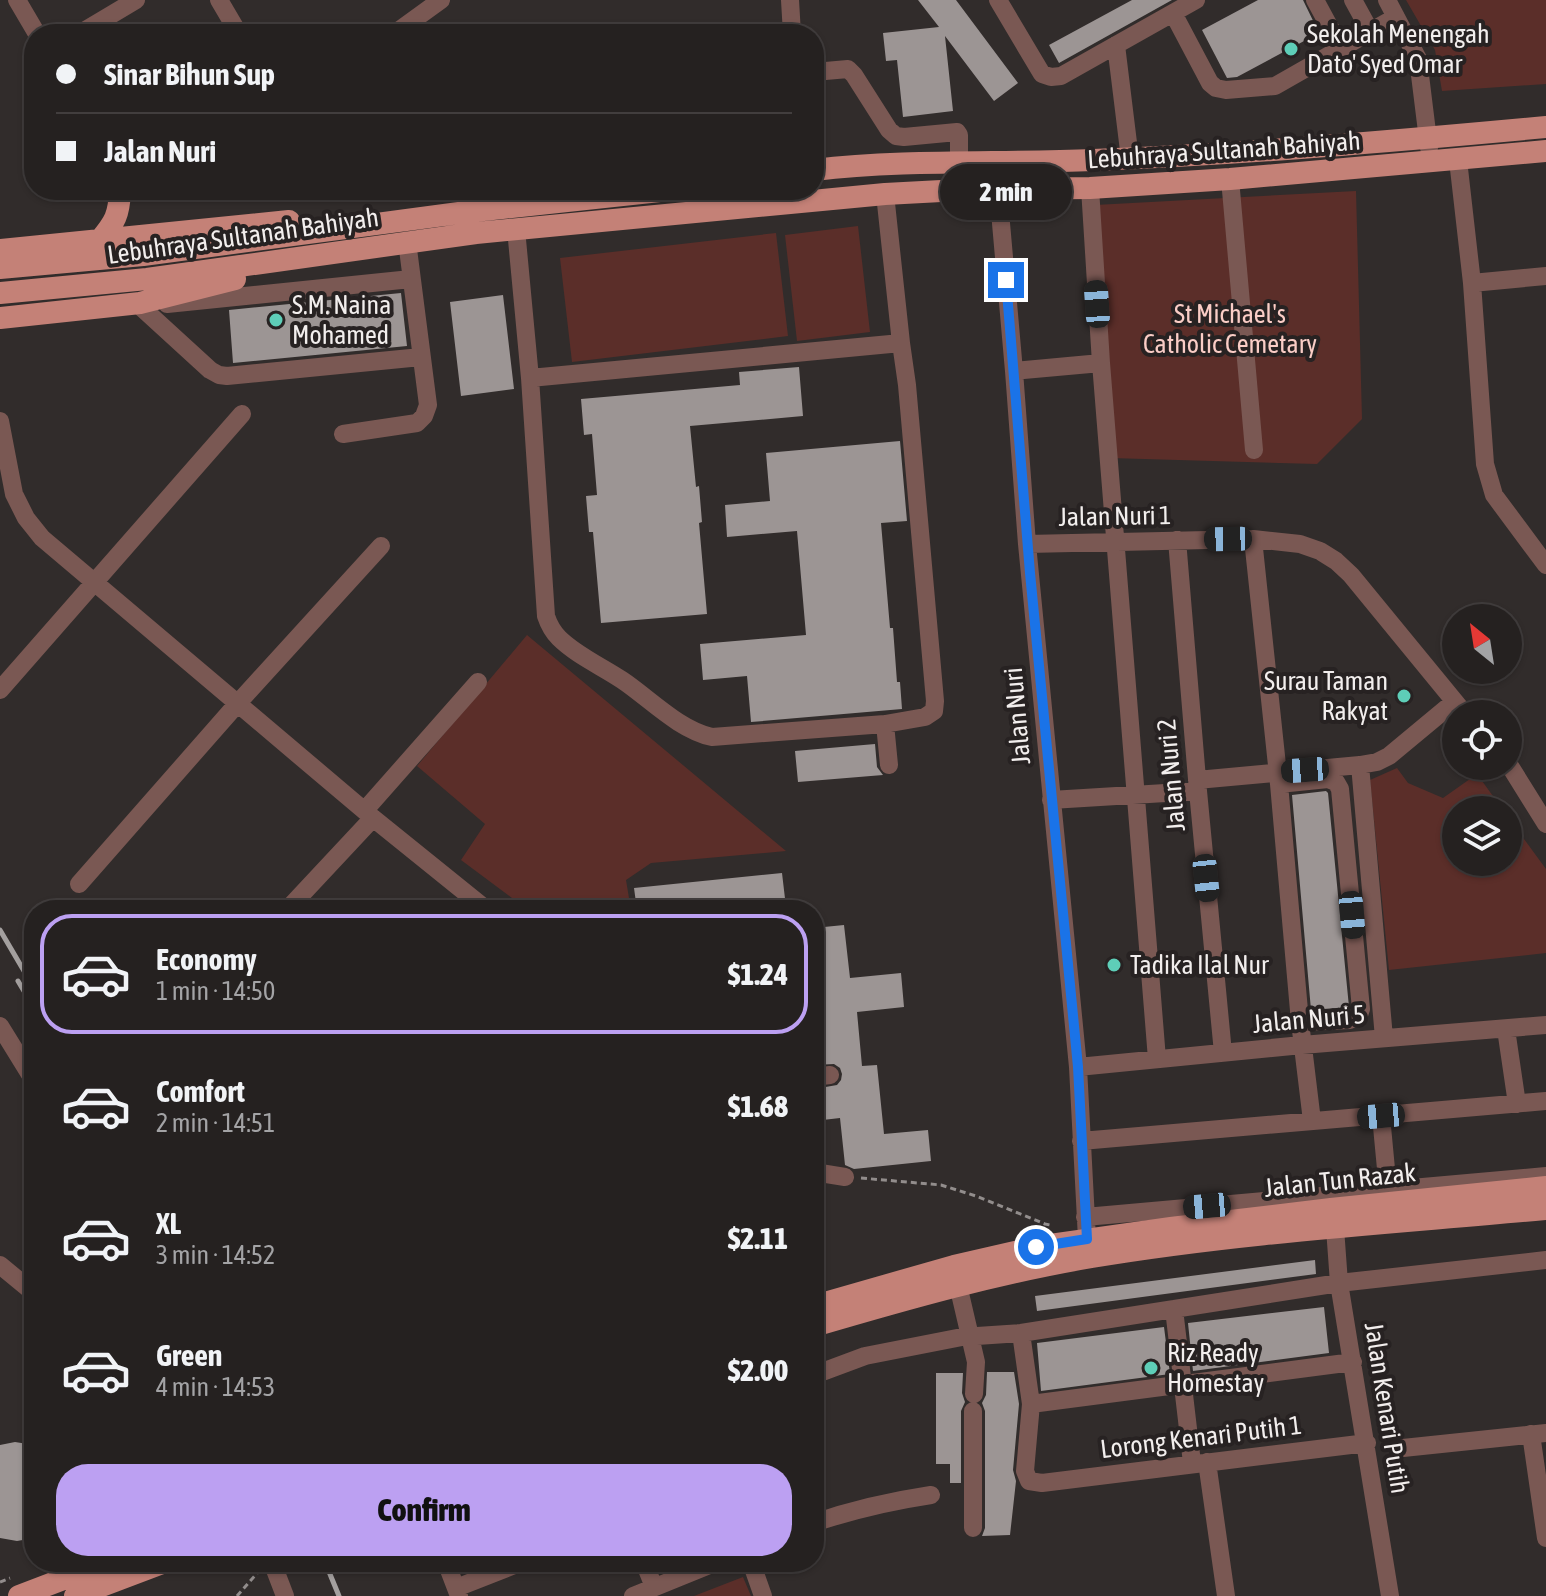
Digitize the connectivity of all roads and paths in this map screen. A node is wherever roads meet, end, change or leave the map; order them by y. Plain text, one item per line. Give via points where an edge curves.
1 (17, 0) edge
2 (136, 0) edge
3 (219, 0) edge
4 (441, 0) edge
5 (790, 0) edge
6 (998, 0) edge
7 (1196, 0) edge
8 (1315, 0) edge
9 (1353, 0) edge
10 (1392, 8) edge
11 (1173, 13) junction
12 (31, 24) edge
13 (96, 24) edge
14 (233, 24) edge
15 (408, 24) edge
16 (791, 24) edge
17 (1370, 31) junction
18 (1116, 45) junction
19 (1341, 48) junction
20 (824, 71) edge
21 (1546, 127) edge
22 (1428, 138) junction
23 (1546, 151) edge
24 (1130, 159) junction
25 (1458, 160) junction
26 (959, 163) junction
27 (1430, 163) junction
28 (824, 169) edge
29 (1230, 179) junction
30 (1090, 188) junction
31 (998, 189) junction
32 (885, 194) junction
33 (824, 196) edge
34 (120, 200) edge
35 (124, 200) edge
36 (608, 200) edge
37 (770, 200) edge
38 (475, 222) junction
39 (516, 229) junction
40 (100, 240) junction
41 (146, 245) junction
42 (408, 249) junction
43 (0, 250) edge
44 (0, 268) edge
45 (1546, 276) edge
46 (411, 279) junction
47 (1472, 283) junction
48 (0, 293) edge
49 (140, 304) junction
50 (8, 318) edge
51 (0, 334) edge
52 (901, 343) junction
53 (421, 357) junction
54 (1101, 363) junction
55 (1014, 371) junction
56 (530, 378) junction
57 (242, 414) dead end
58 (0, 421) edge
59 (343, 434) dead end
60 (1254, 450) dead end
61 (1253, 539) junction
62 (1177, 540) junction
63 (1114, 542) junction
64 (1027, 544) junction
65 (381, 546) dead end
66 (1546, 565) edge
67 (95, 582) junction
68 (478, 682) dead end
69 (0, 690) edge
70 (1453, 700) edge
71 (238, 703) junction
72 (1442, 720) edge
73 (885, 724) junction
74 (889, 765) dead end
75 (1360, 765) junction
76 (1278, 778) junction
77 (1519, 780) edge
78 (1197, 785) junction
79 (1136, 795) junction
80 (1051, 800) junction
81 (369, 814) junction
82 (1546, 824) edge
83 (79, 884) dead end
84 (296, 900) edge
85 (475, 900) edge
86 (1300, 1022) junction
87 (1546, 1025) edge
88 (0, 1026) edge
89 (1506, 1029) junction
90 (1384, 1038) junction
91 (1302, 1045) junction
92 (1223, 1053) junction
93 (1157, 1059) junction
94 (24, 1065) edge
95 (1078, 1067) junction
96 (1546, 1101) edge
97 (1517, 1104) junction
98 (1381, 1116) junction
99 (1312, 1121) junction
100 (1081, 1141) junction
101 (824, 1174) edge
102 (1546, 1176) edge
103 (845, 1177) joint
104 (1546, 1187) edge
105 (1388, 1190) junction
106 (1546, 1209) edge
107 (1086, 1228) junction
108 (1335, 1228) junction
109 (1546, 1260) edge
110 (0, 1265) edge
111 (1339, 1283) junction
112 (24, 1285) edge
113 (958, 1285) junction
114 (824, 1303) edge
115 (1174, 1309) junction
116 (824, 1323) edge
117 (1021, 1333) junction
118 (970, 1336) junction
119 (1353, 1362) junction
120 (824, 1371) edge
121 (1182, 1384) junction
122 (1031, 1404) junction
123 (1538, 1434) edge
124 (1367, 1443) junction
125 (1403, 1448) dead end
126 (1200, 1463) junction
127 (931, 1495) dead end
128 (824, 1520) edge
129 (973, 1528) dead end
130 (1546, 1538) edge
131 (82, 1572) edge
132 (139, 1572) edge
133 (260, 1572) edge
134 (274, 1572) edge
135 (450, 1572) edge
136 (500, 1572) edge
137 (648, 1572) edge
138 (692, 1572) edge
139 (755, 1572) edge
140 (654, 1587) junction
141 (457, 1592) edge
142 (19, 1596) edge
143 (75, 1596) edge
144 (237, 1596) edge
145 (285, 1596) edge
146 (633, 1596) edge
147 (763, 1596) edge
148 (1226, 1596) edge
149 (1390, 1596) edge

1 - 12 street
2 - 13 street
3 - 14 street
4 - 15 street
5 - 16 street
6 - 18 street via 1042,74 1061,76
7 - 11 street
8 - 19 street
9 - 17 street
10 - 17 street
10 - 22 street via 1418,59
11 - 18 street
11 - 19 street via 1216,88 1275,86
17 - 19 street
18 - 24 street
20 - 26 street via 848,69 896,136 957,132
21 - 22 main road, Lebuhraya Sultanah Bahiyah
22 - 24 main road, Lebuhraya Sultanah Bahiyah
22 - 27 street
23 - 25 main road, Lebuhraya Sultanah Bahiyah
24 - 26 main road, Lebuhraya Sultanah Bahiyah
25 - 27 main road, Lebuhraya Sultanah Bahiyah
25 - 47 street
26 - 28 main road, Lebuhraya Sultanah Bahiyah
27 - 29 main road, Lebuhraya Sultanah Bahiyah
29 - 30 main road, Lebuhraya Sultanah Bahiyah
29 - 60 street
30 - 31 main road, Lebuhraya Sultanah Bahiyah
30 - 54 street
31 - 32 main road, Lebuhraya Sultanah Bahiyah
31 - 55 street, Jalan Nuri
32 - 33 main road, Lebuhraya Sultanah Bahiyah
32 - 52 street
34 - 40 main road via 115,222
35 - 41 main road
36 - 38 main road, Lebuhraya Sultanah Bahiyah
37 - 39 main road, Lebuhraya Sultanah Bahiyah
38 - 39 main road, Lebuhraya Sultanah Bahiyah
38 - 41 main road, Lebuhraya Sultanah Bahiyah
38 - 42 main road
38 - 48 main road, Lebuhraya Sultanah Bahiyah via 147,279
39 - 56 street
40 - 41 main road
40 - 43 main road
41 - 44 main road, Lebuhraya Sultanah Bahiyah
42 - 46 street
42 - 49 main road via 262,272
45 - 47 street
46 - 49 street
46 - 53 street
47 - 66 street via 1489,481 1503,509
49 - 50 main road
49 - 53 street via 219,375
50 - 51 street
52 - 56 street
52 - 73 street via 935,701 934,711 925,717
53 - 59 street via 428,405 417,423
54 - 55 street
54 - 63 street
55 - 64 street, Jalan Nuri
56 - 73 street via 546,616 561,640 703,735
57 - 67 street
58 - 67 street via 14,494 26,518
61 - 62 street, Jalan Nuri 1
61 - 70 street, Jalan Nuri 1 via 1300,544 1336,561
61 - 76 street
62 - 63 street, Jalan Nuri 1
62 - 78 street, Jalan Nuri 2
63 - 64 street, Jalan Nuri 1
63 - 79 street
64 - 80 street, Jalan Nuri
65 - 71 street
67 - 69 street
67 - 71 street
68 - 81 street
71 - 81 street
71 - 83 street
72 - 75 street via 1389,756
73 - 74 street
75 - 76 street
75 - 90 street
76 - 78 street
76 - 86 street
76 - 86 street via 1328,779 1340,789 1361,1009 1350,1020
77 - 82 street
78 - 79 street
78 - 92 street, Jalan Nuri 2
79 - 80 street
79 - 93 street
80 - 95 street, Jalan Nuri
81 - 84 street
81 - 85 street
86 - 91 street
87 - 89 street, Jalan Nuri 5
88 - 94 street
89 - 90 street, Jalan Nuri 5
89 - 97 street
90 - 91 street, Jalan Nuri 5
91 - 92 street, Jalan Nuri 5
91 - 99 street
92 - 93 street, Jalan Nuri 5
93 - 95 street, Jalan Nuri 5
95 - 100 street, Jalan Nuri
96 - 97 street
97 - 98 street
98 - 99 street
98 - 105 street
99 - 100 street
100 - 107 street, Jalan Nuri
101 - 103 street
102 - 105 street
103 - 107 path via 941,1185 1045,1224
104 - 107 main road, Jalan Tun Razak
105 - 107 street
106 - 108 main road, Jalan Tun Razak
107 - 114 main road, Jalan Tun Razak via 1036,1247
108 - 111 street, Jalan Kenari Putih
108 - 113 main road, Jalan Tun Razak via 1132,1251
109 - 111 street
110 - 112 street
111 - 115 street
111 - 119 street, Jalan Kenari Putih
113 - 116 main road, Jalan Tun Razak
113 - 118 street
115 - 117 street
115 - 121 street
117 - 118 street
117 - 122 street
118 - 120 street via 865,1356
118 - 129 street via 976,1362
119 - 121 street
119 - 124 street, Jalan Kenari Putih
121 - 122 street
121 - 126 street
122 - 126 street, Lorong Kenari Putih 1 via 1025,1471 1029,1481
123 - 125 street
123 - 130 street
124 - 126 street, Lorong Kenari Putih 1
124 - 149 street, Jalan Kenari Putih
126 - 148 street
127 - 128 street
131 - 142 main road
132 - 143 main road
133 - 144 path
134 - 145 street
135 - 141 street
136 - 141 street
137 - 140 street
138 - 140 street
139 - 147 street
140 - 146 street

